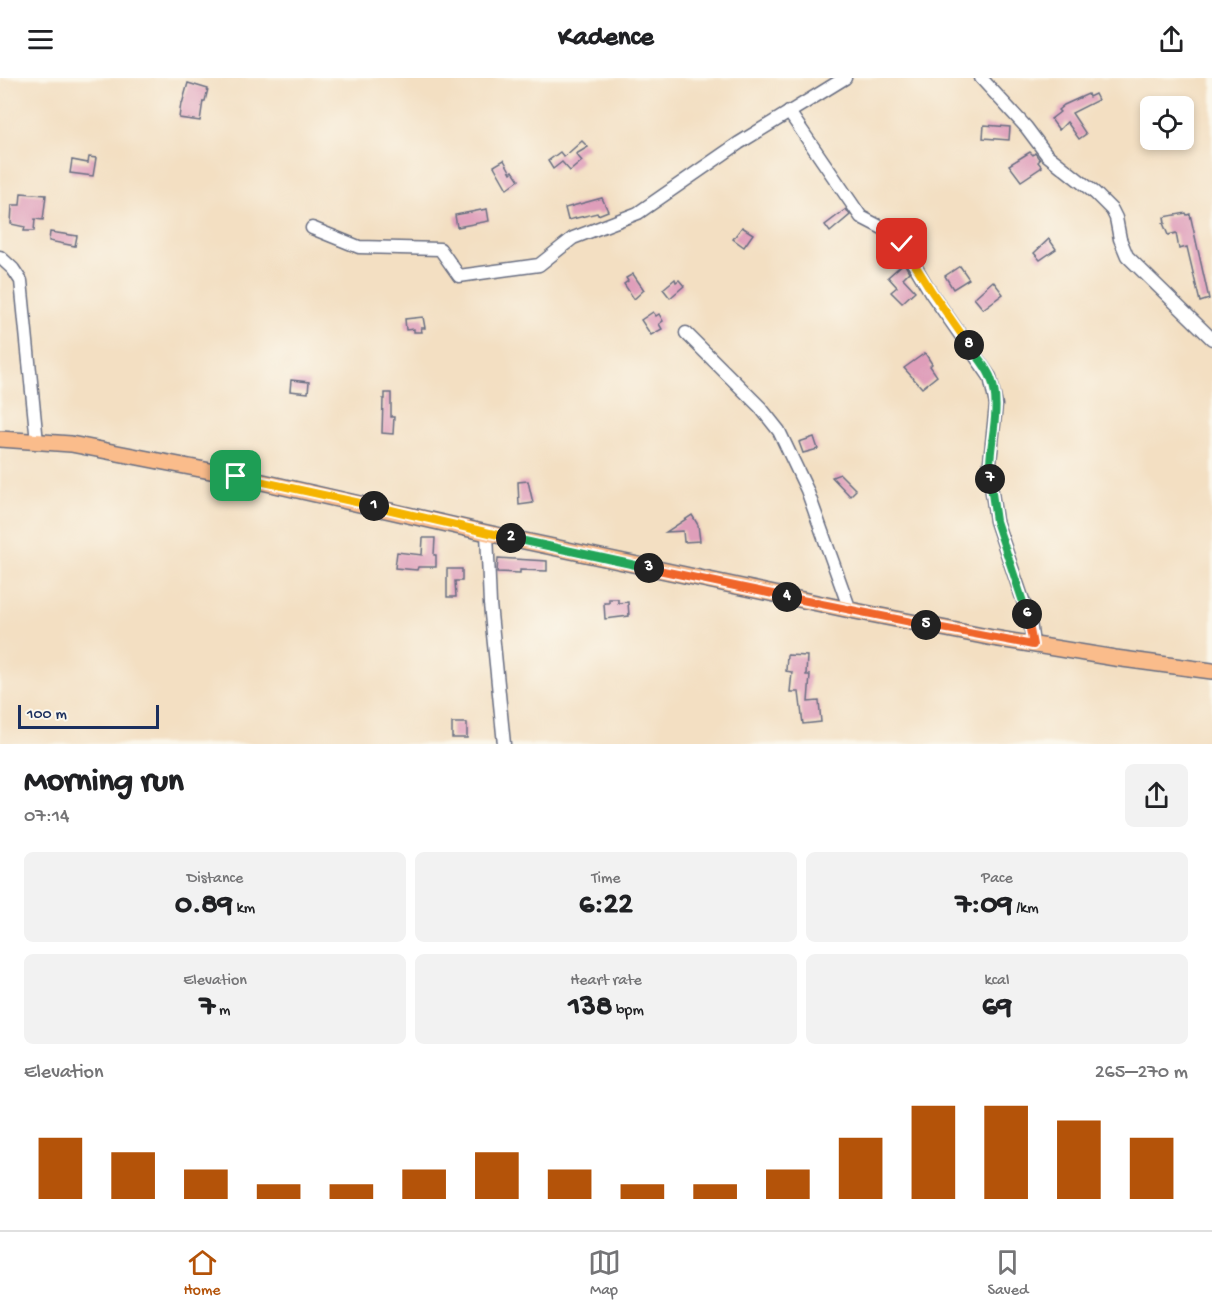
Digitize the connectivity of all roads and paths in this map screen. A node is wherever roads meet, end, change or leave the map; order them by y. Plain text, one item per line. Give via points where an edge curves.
1 (845, 78) edge
2 (981, 78) edge
3 (789, 112) junction
4 (312, 228) dead end
5 (0, 257) edge
6 (686, 333) dead end
7 (1212, 339) edge
8 (0, 439) edge
9 (37, 442) junction
10 (487, 533) junction
11 (850, 610) junction
12 (1033, 645) junction
13 (1212, 671) edge
14 (504, 744) edge

1 - 3 street
2 - 7 street via 1047,154 1112,210 1127,256
3 - 4 street via 639,213 573,238 539,265 459,276 441,249 359,247
3 - 12 street via 861,217 892,233 902,244 990,377 996,405 989,457 992,498 1030,621
5 - 9 street via 21,281
6 - 11 street via 779,431 807,490
8 - 9 main road
9 - 10 main road via 71,444 236,476
10 - 11 main road
10 - 14 street
11 - 12 main road
12 - 13 main road

